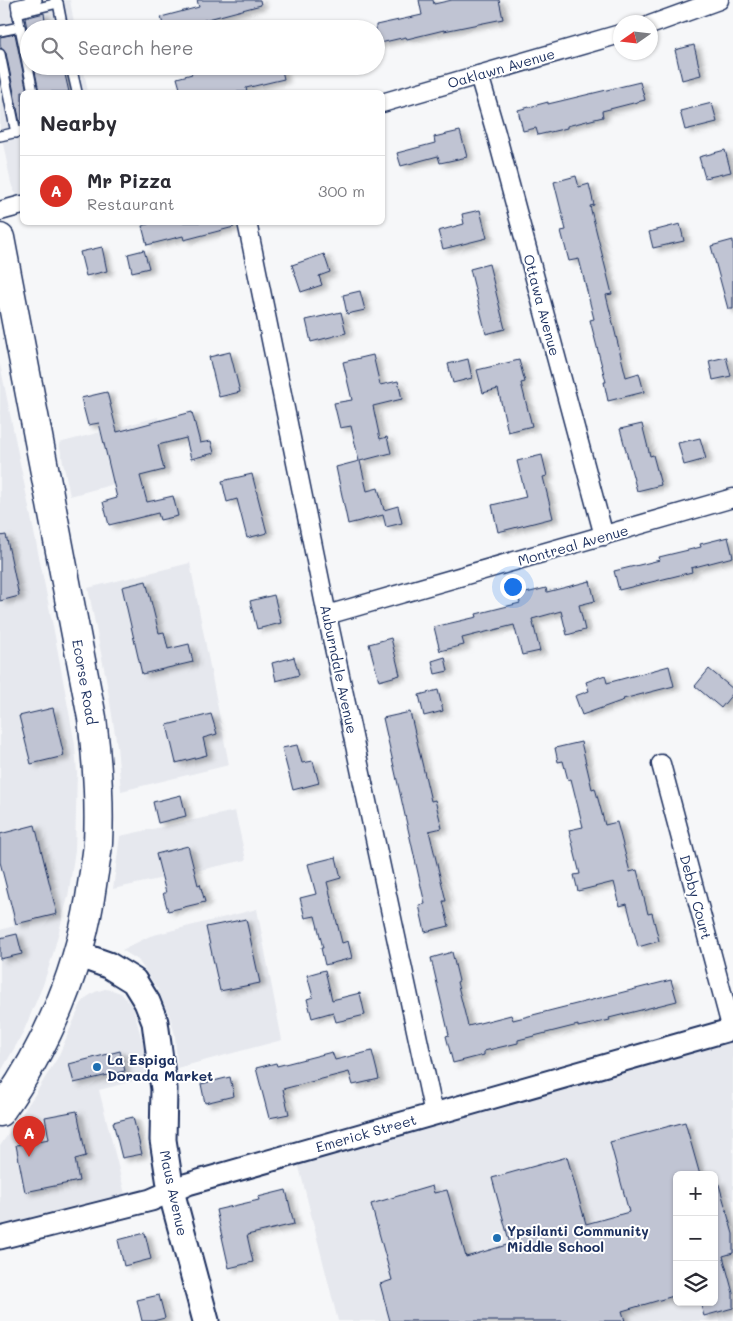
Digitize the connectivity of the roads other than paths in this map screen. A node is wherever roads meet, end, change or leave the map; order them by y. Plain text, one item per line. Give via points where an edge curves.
1 (37, 0) edge
2 (719, 0) edge
3 (56, 2) edge
4 (18, 13) junction
5 (61, 20) edge
6 (658, 22) edge
7 (20, 27) joint
8 (0, 31) edge
9 (613, 36) edge
10 (0, 54) edge
11 (30, 75) edge
12 (73, 75) edge
13 (479, 75) junction
14 (33, 90) edge
15 (77, 90) edge
16 (385, 102) edge
17 (19, 132) edge
18 (0, 136) edge
19 (20, 206) edge
20 (0, 211) edge
21 (248, 225) edge
22 (0, 238) edge
23 (733, 498) edge
24 (604, 536) junction
25 (327, 616) junction
26 (661, 764) dead end
27 (77, 954) junction
28 (732, 1029) edge
29 (0, 1112) edge
30 (434, 1114) junction
31 (171, 1191) junction
32 (0, 1238) edge
33 (206, 1321) edge

1 - 4 lane via 16,5
2 - 6 street
3 - 4 lane
3 - 5 lane
4 - 7 lane
7 - 8 lane
9 - 13 street, Oaklawn Avenue
10 - 17 lane
11 - 14 lane
12 - 15 lane
13 - 16 street, Oaklawn Avenue
13 - 24 street, Ottawa Avenue
17 - 18 lane
19 - 20 street
21 - 25 street, Auburndale Avenue
22 - 27 main road, Ecorse Road via 92,718 97,763 97,856
23 - 24 street, Montreal Avenue
24 - 25 street, Montreal Avenue
25 - 30 street, Auburndale Avenue
26 - 28 street, Debby Court
27 - 29 main road, Ecorse Road via 36,1056
27 - 31 main road, Maus Avenue via 108,965 134,982 155,1022 164,1089 163,1140
28 - 30 street, Emerick Street
30 - 31 street, Emerick Street
31 - 32 street, Emerick Street via 151,1200
31 - 33 main road, Maus Avenue

